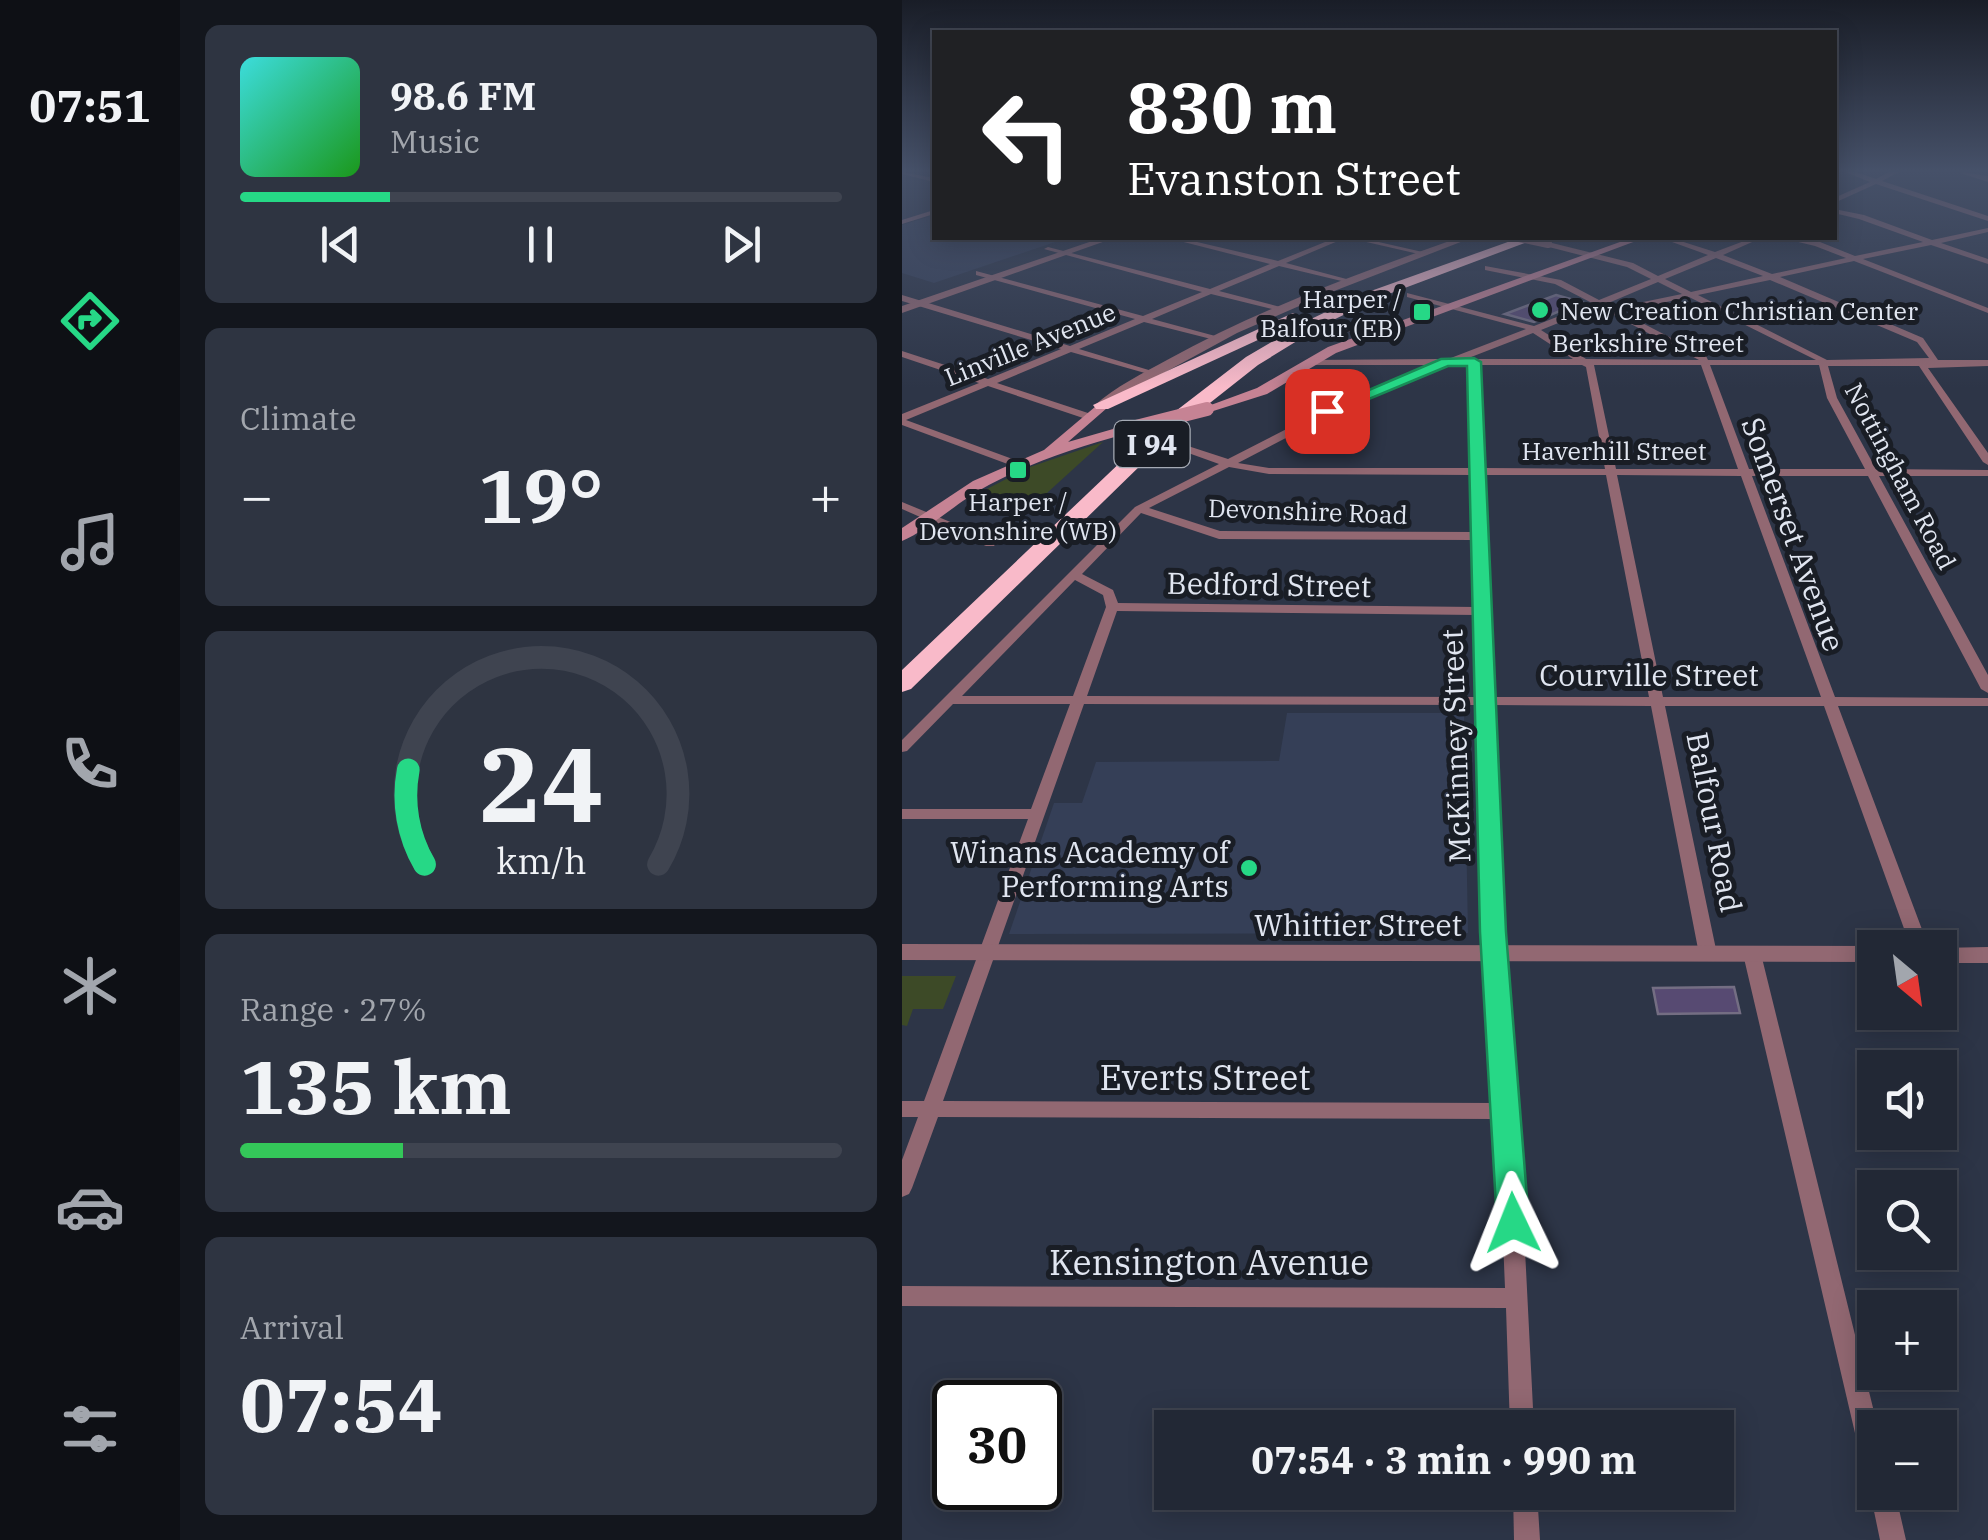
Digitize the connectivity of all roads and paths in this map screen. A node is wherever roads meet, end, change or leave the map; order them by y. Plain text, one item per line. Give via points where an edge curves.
1 (1064, 244) edge
2 (1092, 244) edge
3 (1197, 244) edge
4 (1325, 244) edge
5 (1381, 244) edge
6 (1450, 244) edge
7 (1499, 244) edge
8 (1528, 244) edge
9 (1555, 244) edge
10 (1622, 244) edge
11 (1682, 244) edge
12 (1743, 244) edge
13 (1805, 244) edge
14 (1923, 244) edge
15 (1937, 244) edge
16 (1048, 249) junction
17 (1424, 253) junction
18 (1064, 254) junction
19 (1594, 254) junction
20 (1717, 255) junction
21 (1854, 259) junction
22 (1988, 262) edge
23 (1278, 263) junction
24 (1488, 268) dead end
25 (979, 273) junction
26 (1534, 276) junction
27 (1772, 277) junction
28 (995, 278) junction
29 (1658, 278) junction
30 (1350, 280) junction
31 (1209, 292) junction
32 (1691, 294) junction
33 (1410, 295) dead end
34 (1341, 300) junction
35 (903, 302) edge
36 (1597, 302) junction
37 (921, 304) junction
38 (1453, 305) junction
39 (1281, 310) junction
40 (1613, 311) junction
41 (1988, 311) edge
42 (1142, 319) junction
43 (1546, 325) junction
44 (1346, 328) dead end
45 (1531, 328) junction
46 (1373, 334) junction
47 (1216, 339) junction
48 (1070, 349) junction
49 (902, 354) edge
50 (1309, 362) junction
51 (1446, 362) junction
52 (1474, 362) junction
53 (1587, 362) junction
54 (1704, 362) junction
55 (1824, 363) junction
56 (1928, 363) junction
57 (1988, 364) edge
58 (1149, 373) junction
59 (988, 383) junction
60 (1095, 410) junction
61 (902, 420) edge
62 (1184, 448) dead end
63 (1050, 450) junction
64 (1988, 462) edge
65 (1227, 463) junction
66 (1017, 464) junction
67 (1478, 472) junction
68 (1611, 472) junction
69 (1744, 472) junction
70 (1873, 472) junction
71 (1988, 473) edge
72 (902, 504) edge
73 (1139, 509) junction
74 (927, 516) junction
75 (902, 536) edge
76 (1480, 536) junction
77 (990, 544) dead end
78 (1072, 574) junction
79 (1112, 607) junction
80 (1482, 612) junction
81 (965, 623) junction
82 (902, 657) edge
83 (902, 684) edge
84 (1988, 689) edge
85 (950, 700) junction
86 (1077, 700) junction
87 (1486, 701) junction
88 (1658, 702) junction
89 (1830, 702) junction
90 (1988, 702) edge
91 (902, 705) edge
92 (902, 748) edge
93 (902, 814) edge
94 (1036, 814) junction
95 (1913, 930) edge
96 (902, 952) edge
97 (986, 952) junction
98 (1708, 954) junction
99 (1752, 954) junction
100 (1857, 954) edge
101 (1498, 955) junction
102 (1957, 955) edge
103 (1988, 955) edge
104 (902, 1109) edge
105 (930, 1109) junction
106 (1508, 1111) junction
107 (902, 1188) edge
108 (902, 1296) edge
109 (1516, 1298) junction
110 (1521, 1410) edge
111 (1861, 1410) edge
112 (1525, 1510) edge
113 (1886, 1510) edge
114 (1527, 1540) edge
115 (1893, 1540) edge

1 - 16 street
2 - 18 street
3 - 23 street
4 - 23 street, Linville Avenue
5 - 17 street
6 - 17 street
7 - 34 highway, I 94
8 - 81 highway, I 94 via 1373,295 1252,361 1176,422
9 - 19 street, Nottingham Road
10 - 19 main road
11 - 20 street
12 - 20 street
13 - 21 street
14 - 21 street
15 - 22 street
16 - 18 street
16 - 25 street
17 - 30 street
18 - 28 street
18 - 31 street
19 - 26 main road
19 - 29 street, Nottingham Road
20 - 27 street
20 - 29 street
21 - 27 street
21 - 41 street
23 - 30 street
23 - 31 street, Linville Avenue
24 - 26 street
25 - 28 street
25 - 35 street
26 - 36 street
26 - 38 main road
27 - 32 street
27 - 56 street via 1920,340 1934,359
28 - 37 street
28 - 42 street
29 - 32 street, Nottingham Road
29 - 36 street
30 - 39 street
31 - 39 street
31 - 42 street, Linville Avenue
32 - 40 street
32 - 55 street, Nottingham Road
33 - 38 street
34 - 60 highway
34 - 82 highway, I 94 via 1199,384
35 - 37 street
36 - 40 street
36 - 43 street
37 - 48 street
38 - 45 street
38 - 46 main road
39 - 47 street
40 - 43 street
40 - 54 street
42 - 47 street
42 - 48 street, Linville Avenue
43 - 45 street
44 - 46 street
45 - 51 street
45 - 53 street
46 - 50 main road
47 - 58 street
48 - 58 street
48 - 59 street, Linville Avenue
49 - 59 street
50 - 51 street, Berkshire Street
50 - 63 main road, bridge via 1262,391
51 - 52 street, Berkshire Street
51 - 65 street via 1339,405
52 - 53 street, Berkshire Street
52 - 67 street, McKinney Street
53 - 54 street, Berkshire Street
53 - 68 street, Balfour Road
54 - 55 street, Berkshire Street
54 - 69 street, Somerset Avenue
55 - 56 street, Berkshire Street
55 - 70 street, Nottingham Road via 1832,398
56 - 57 street, Berkshire Street
56 - 64 street via 1923,368
58 - 60 street
59 - 60 street
59 - 61 street, Linville Avenue
60 - 63 main road
61 - 66 street
62 - 65 street, Haverhill Street
63 - 66 main road
65 - 67 street, Haverhill Street via 1269,471
65 - 73 street
66 - 74 main road
67 - 68 street, Haverhill Street
67 - 76 street, McKinney Street
68 - 69 street, Haverhill Street
68 - 88 street, Balfour Road
69 - 70 street, Haverhill Street
69 - 89 street, Somerset Avenue
70 - 71 street, Haverhill Street
70 - 84 street, Nottingham Road
72 - 74 street
73 - 76 street, Devonshire Road via 1219,535
73 - 78 street
74 - 75 main road
74 - 77 street
76 - 80 street, McKinney Street
78 - 79 street via 1108,593
78 - 85 street
79 - 80 street, Bedford Street
79 - 86 street
80 - 87 street, McKinney Street
81 - 83 highway, I 94
81 - 91 highway via 966,633
85 - 86 street, Courville Street
85 - 92 street
86 - 87 street, Courville Street
86 - 94 street
87 - 88 street, Courville Street
87 - 101 street, McKinney Street
88 - 89 street, Courville Street
88 - 98 street, Balfour Road
89 - 90 street, Courville Street
89 - 95 street, Somerset Avenue
93 - 94 street
94 - 97 street
96 - 97 street, Whittier Street
97 - 101 street, Whittier Street
97 - 105 street
98 - 99 street, Whittier Street
98 - 101 street, Whittier Street
99 - 100 street, Whittier Street
99 - 111 street
101 - 106 street, McKinney Street
102 - 103 street
104 - 105 street, Everts Street
105 - 106 street, Everts Street
105 - 107 street
106 - 109 street, McKinney Street
108 - 109 street, Kensington Avenue
109 - 110 street, McKinney Street
112 - 114 street
113 - 115 street

